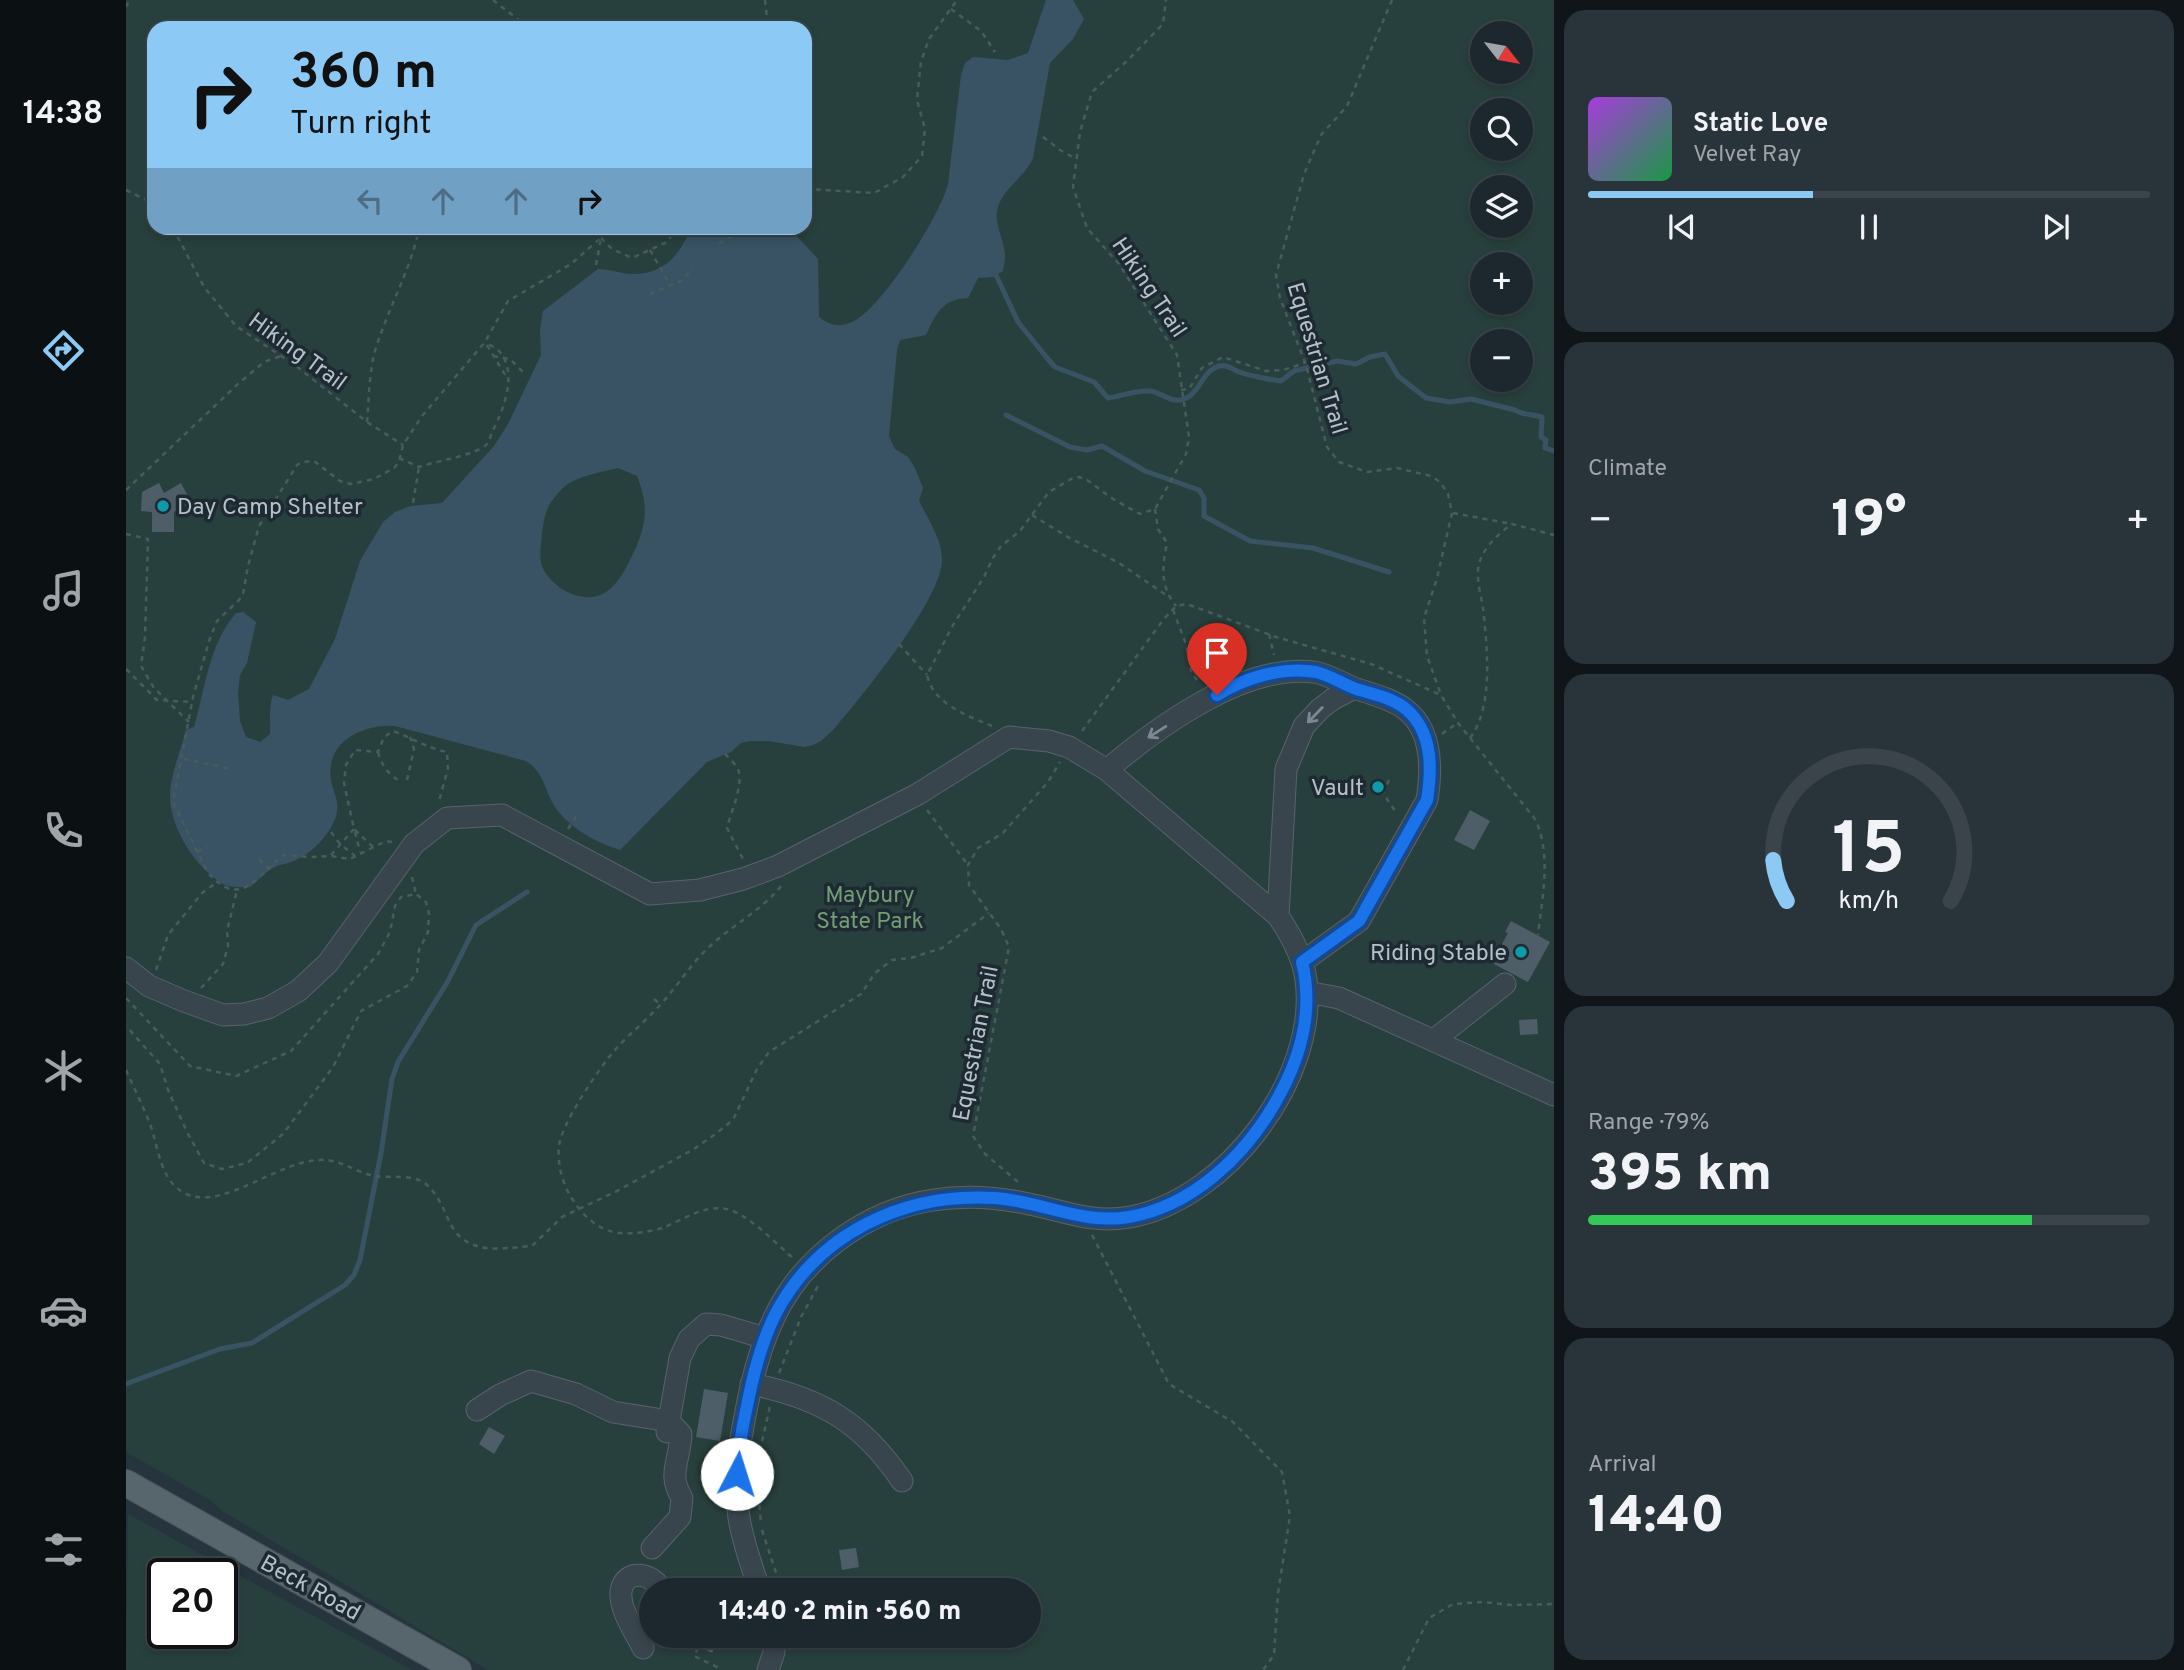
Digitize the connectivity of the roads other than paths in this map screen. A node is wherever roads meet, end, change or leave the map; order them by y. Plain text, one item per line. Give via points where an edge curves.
1 (1354, 688) junction
2 (1101, 766) junction
3 (1278, 916) junction
4 (1302, 962) junction
5 (126, 968) edge
6 (1505, 984) dead end
7 (1307, 992) junction
8 (1434, 1040) junction
9 (1554, 1095) edge
10 (765, 1338) junction
11 (751, 1384) junction
12 (477, 1410) dead end
13 (668, 1429) junction
14 (902, 1481) dead end
15 (126, 1483) edge
16 (652, 1548) dead end
17 (649, 1578) edge
18 (756, 1578) edge
19 (639, 1630) edge
20 (646, 1648) edge
21 (775, 1648) edge
22 (458, 1670) edge
23 (642, 1670) edge
24 (768, 1670) edge

1 -> 2 lane via 1316,672 1275,673 1247,681
1 -> 3 lane via 1326,704 1304,726 1286,769
1 - 4 lane via 1398,705 1421,728 1429,749 1427,800 1359,921
2 - 3 lane
2 - 5 lane via 1069,747 1009,737 918,794 782,864 700,890 650,894 502,815 447,818 414,844 328,963 298,991 268,1008 222,1015 149,986
3 - 4 lane
4 - 7 lane
6 - 8 lane
7 - 8 lane via 1339,998
7 - 10 lane via 1292,1071 1265,1118 1224,1167 1194,1191 1157,1210 1115,1219 1082,1217 997,1198 932,1200 894,1210 834,1243 807,1269 785,1298
8 - 9 lane
10 - 11 lane
10 - 13 lane via 706,1324 689,1339 680,1358
11 - 14 lane via 818,1403 845,1418 870,1440
11 - 18 lane via 737,1488 739,1517
12 - 13 lane via 531,1381
13 - 16 lane via 681,1434 674,1485 682,1498 680,1517
15 - 22 main road, Beck Road
17 - 19 lane via 635,1575 621,1591 626,1613
20 - 23 lane
21 - 24 lane

